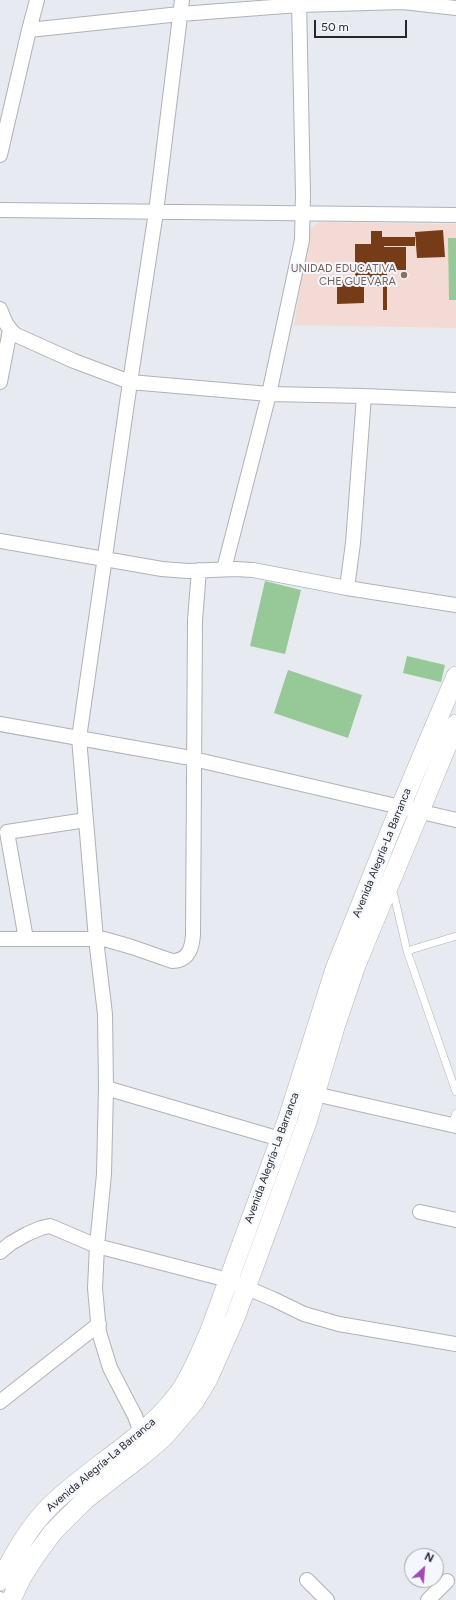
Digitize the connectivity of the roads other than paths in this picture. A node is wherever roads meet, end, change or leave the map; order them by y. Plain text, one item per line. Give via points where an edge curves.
1 (37, 0) edge
2 (182, 0) edge
3 (412, 2) edge
4 (299, 3) edge
5 (456, 8) edge
6 (180, 14) junction
7 (29, 30) junction
8 (0, 154) edge
9 (0, 210) edge
10 (156, 212) junction
11 (303, 213) junction
12 (456, 215) edge
13 (0, 309) edge
14 (10, 330) junction
15 (0, 382) edge
16 (130, 382) junction
17 (269, 394) junction
18 (364, 396) junction
19 (456, 400) edge
20 (0, 541) edge
21 (105, 559) junction
22 (224, 569) junction
23 (199, 570) junction
24 (347, 588) junction
25 (456, 604) edge
26 (456, 676) edge
27 (0, 724) edge
28 (456, 724) edge
29 (79, 738) junction
30 (195, 759) junction
31 (401, 807) junction
32 (419, 812) junction
33 (86, 820) junction
34 (456, 820) edge
35 (387, 888) junction
36 (456, 936) edge
37 (0, 939) edge
38 (26, 939) junction
39 (96, 939) junction
40 (407, 951) junction
41 (106, 1088) junction
42 (297, 1090) junction
43 (456, 1092) edge
44 (315, 1094) junction
45 (455, 1121) edge
46 (280, 1139) junction
47 (420, 1212) dead end
48 (456, 1220) edge
49 (97, 1246) junction
50 (0, 1252) edge
51 (228, 1280) junction
52 (246, 1287) junction
53 (98, 1324) junction
54 (456, 1344) edge
55 (0, 1402) edge
56 (147, 1440) junction
57 (307, 1580) dead end
58 (0, 1581) edge
59 (447, 1581) dead end
60 (12, 1600) edge
61 (327, 1600) edge
62 (428, 1600) edge

1 - 7 street
2 - 6 street
3 - 4 street
3 - 5 street
4 - 6 street
4 - 11 street
6 - 7 street
6 - 10 street
7 - 8 street
9 - 10 street
10 - 11 street
10 - 16 street
11 - 12 street
11 - 17 street via 299,258
13 - 14 street
14 - 15 street
14 - 16 street via 30,342
16 - 17 street
16 - 21 street
17 - 18 street
17 - 22 street
18 - 19 street
18 - 24 street via 353,543
20 - 21 street
21 - 23 street via 162,569
21 - 29 street
22 - 23 street
22 - 24 street via 253,570
23 - 30 street via 195,620
24 - 25 street
26 - 31 main road, Avenida Alegría-La Barranca
27 - 29 street
28 - 32 main road, Avenida Alegría-La Barranca
29 - 30 street
29 - 33 street
30 - 31 street
30 - 39 street via 191,950 184,959 172,961 114,941
31 - 32 street
31 - 42 main road, Avenida Alegría-La Barranca via 335,969
32 - 34 street
32 - 35 main road, Avenida Alegría-La Barranca
33 - 38 street via 8,832
33 - 39 street
35 - 40 lane via 394,895
35 - 44 main road, Avenida Alegría-La Barranca via 346,994
36 - 40 lane
37 - 38 street
38 - 39 street
39 - 41 street via 105,1014
40 - 43 lane
41 - 46 street
41 - 49 street via 104,1174
42 - 44 street
42 - 46 main road, Avenida Alegría-La Barranca
44 - 45 street
44 - 52 main road, Avenida Alegría-La Barranca
46 - 51 main road, Avenida Alegría-La Barranca
47 - 48 street
49 - 50 street via 50,1226 11,1242
49 - 51 street
49 - 53 street via 95,1288
51 - 52 street
51 - 56 main road, Avenida Alegría-La Barranca via 209,1333 183,1386
52 - 54 street via 304,1314 339,1324
52 - 56 main road, Avenida Alegría-La Barranca via 223,1347 194,1402 180,1419
53 - 55 street
53 - 56 street via 110,1368
56 - 58 main road, Avenida Alegría-La Barranca via 69,1489 48,1508 30,1531
56 - 60 main road, Avenida Alegría-La Barranca via 53,1532 22,1577
57 - 61 street
59 - 62 street

